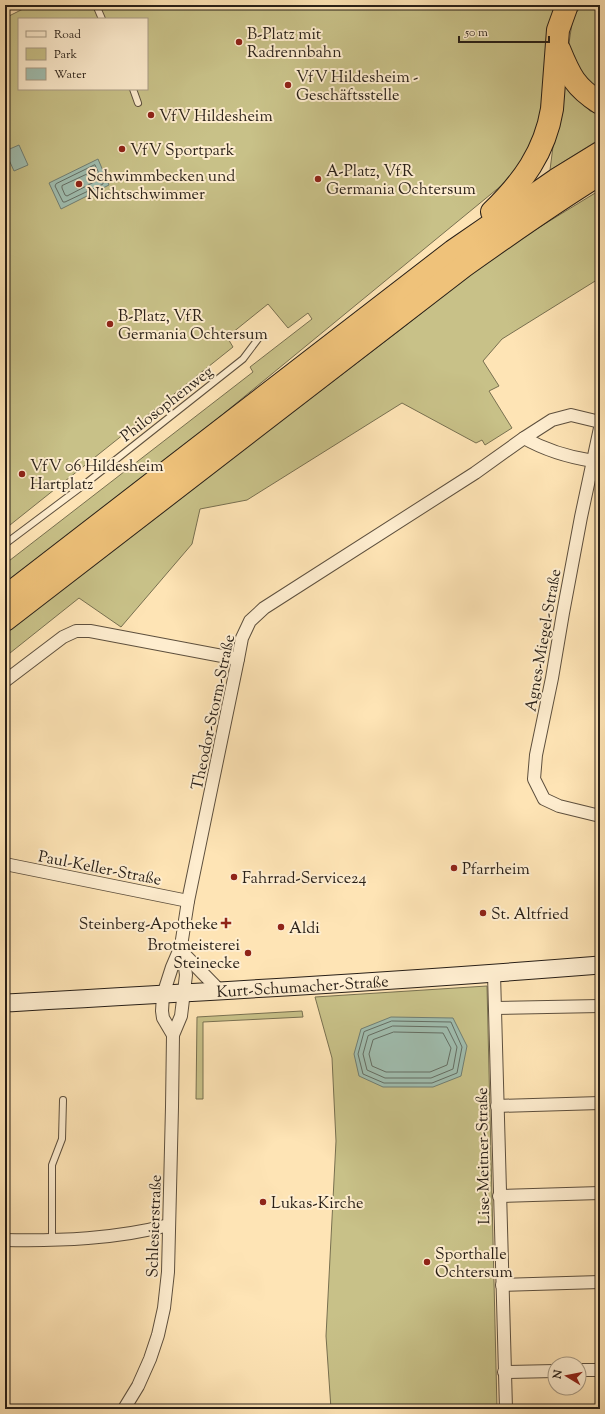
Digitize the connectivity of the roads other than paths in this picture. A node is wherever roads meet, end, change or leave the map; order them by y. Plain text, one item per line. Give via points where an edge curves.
1 (96, 5) edge
2 (568, 5) edge
3 (102, 18) edge
4 (557, 44) junction
5 (133, 90) edge
6 (138, 103) dead end
7 (600, 103) edge
8 (600, 153) edge
9 (600, 174) edge
10 (453, 251) junction
11 (261, 335) dead end
12 (600, 422) edge
13 (600, 428) edge
14 (524, 438) junction
15 (592, 461) junction
16 (5, 544) edge
17 (5, 597) edge
18 (5, 620) edge
19 (238, 659) junction
20 (5, 681) edge
21 (600, 816) edge
22 (5, 864) edge
23 (188, 901) junction
24 (182, 950) junction
25 (600, 965) edge
26 (494, 974) junction
27 (220, 991) junction
28 (184, 993) junction
29 (163, 995) junction
30 (5, 1003) edge
31 (600, 1006) edge
32 (495, 1008) junction
33 (172, 1035) junction
34 (63, 1100) dead end
35 (600, 1103) edge
36 (497, 1106) junction
37 (600, 1193) edge
38 (499, 1196) junction
39 (169, 1225) junction
40 (52, 1239) junction
41 (5, 1240) edge
42 (600, 1282) edge
43 (502, 1285) junction
44 (587, 1370) edge
45 (600, 1370) edge
46 (547, 1371) edge
47 (504, 1372) junction
48 (124, 1409) edge
49 (506, 1409) edge

1 - 3 lane
2 - 4 highway via 558,30
4 - 7 highway via 569,74 586,94
4 - 10 highway via 552,109 543,144 509,196
5 - 6 lane
8 - 10 highway
9 - 18 highway via 552,204 464,266
10 - 17 highway
11 - 16 lane, Philosophenweg via 243,359
12 - 14 street, Theodor-Storm-Straße via 571,415 552,420
13 - 15 street, Agnes-Miegel-Straße
14 - 15 street via 539,447
14 - 19 street, Theodor-Storm-Straße via 475,473 264,608 250,621 242,638
15 - 21 street, Agnes-Miegel-Straße via 536,755 534,779 544,799 559,806
19 - 20 street via 90,631 76,631 63,637
19 - 23 street, Theodor-Storm-Straße
22 - 23 street, Paul-Keller-Straße
23 - 24 street, Theodor-Storm-Straße
24 - 27 street
24 - 28 street, Theodor-Storm-Straße via 186,975
24 - 29 street, Theodor-Storm-Straße via 172,967
25 - 26 main road, Kurt-Schumacher-Straße
26 - 27 main road, Kurt-Schumacher-Straße
26 - 32 street, Lise-Meitner-Straße
27 - 28 main road, Kurt-Schumacher-Straße
28 - 29 main road, Kurt-Schumacher-Straße
28 - 33 street, Schlesierstraße via 181,1016
29 - 30 main road, Kurt-Schumacher-Straße
29 - 33 street, Schlesierstraße via 163,1018
31 - 32 street
32 - 36 street, Lise-Meitner-Straße
33 - 39 street, Schlesierstraße
34 - 40 lane via 62,1139 52,1165
35 - 36 street
36 - 38 street, Lise-Meitner-Straße
37 - 38 street
38 - 43 street, Lise-Meitner-Straße
39 - 40 street via 102,1237
39 - 48 street, Schlesierstraße via 168,1272 158,1334 138,1386
40 - 41 street
42 - 43 street
43 - 47 street, Lise-Meitner-Straße
44 - 45 street
46 - 47 street
47 - 49 street, Lise-Meitner-Straße

